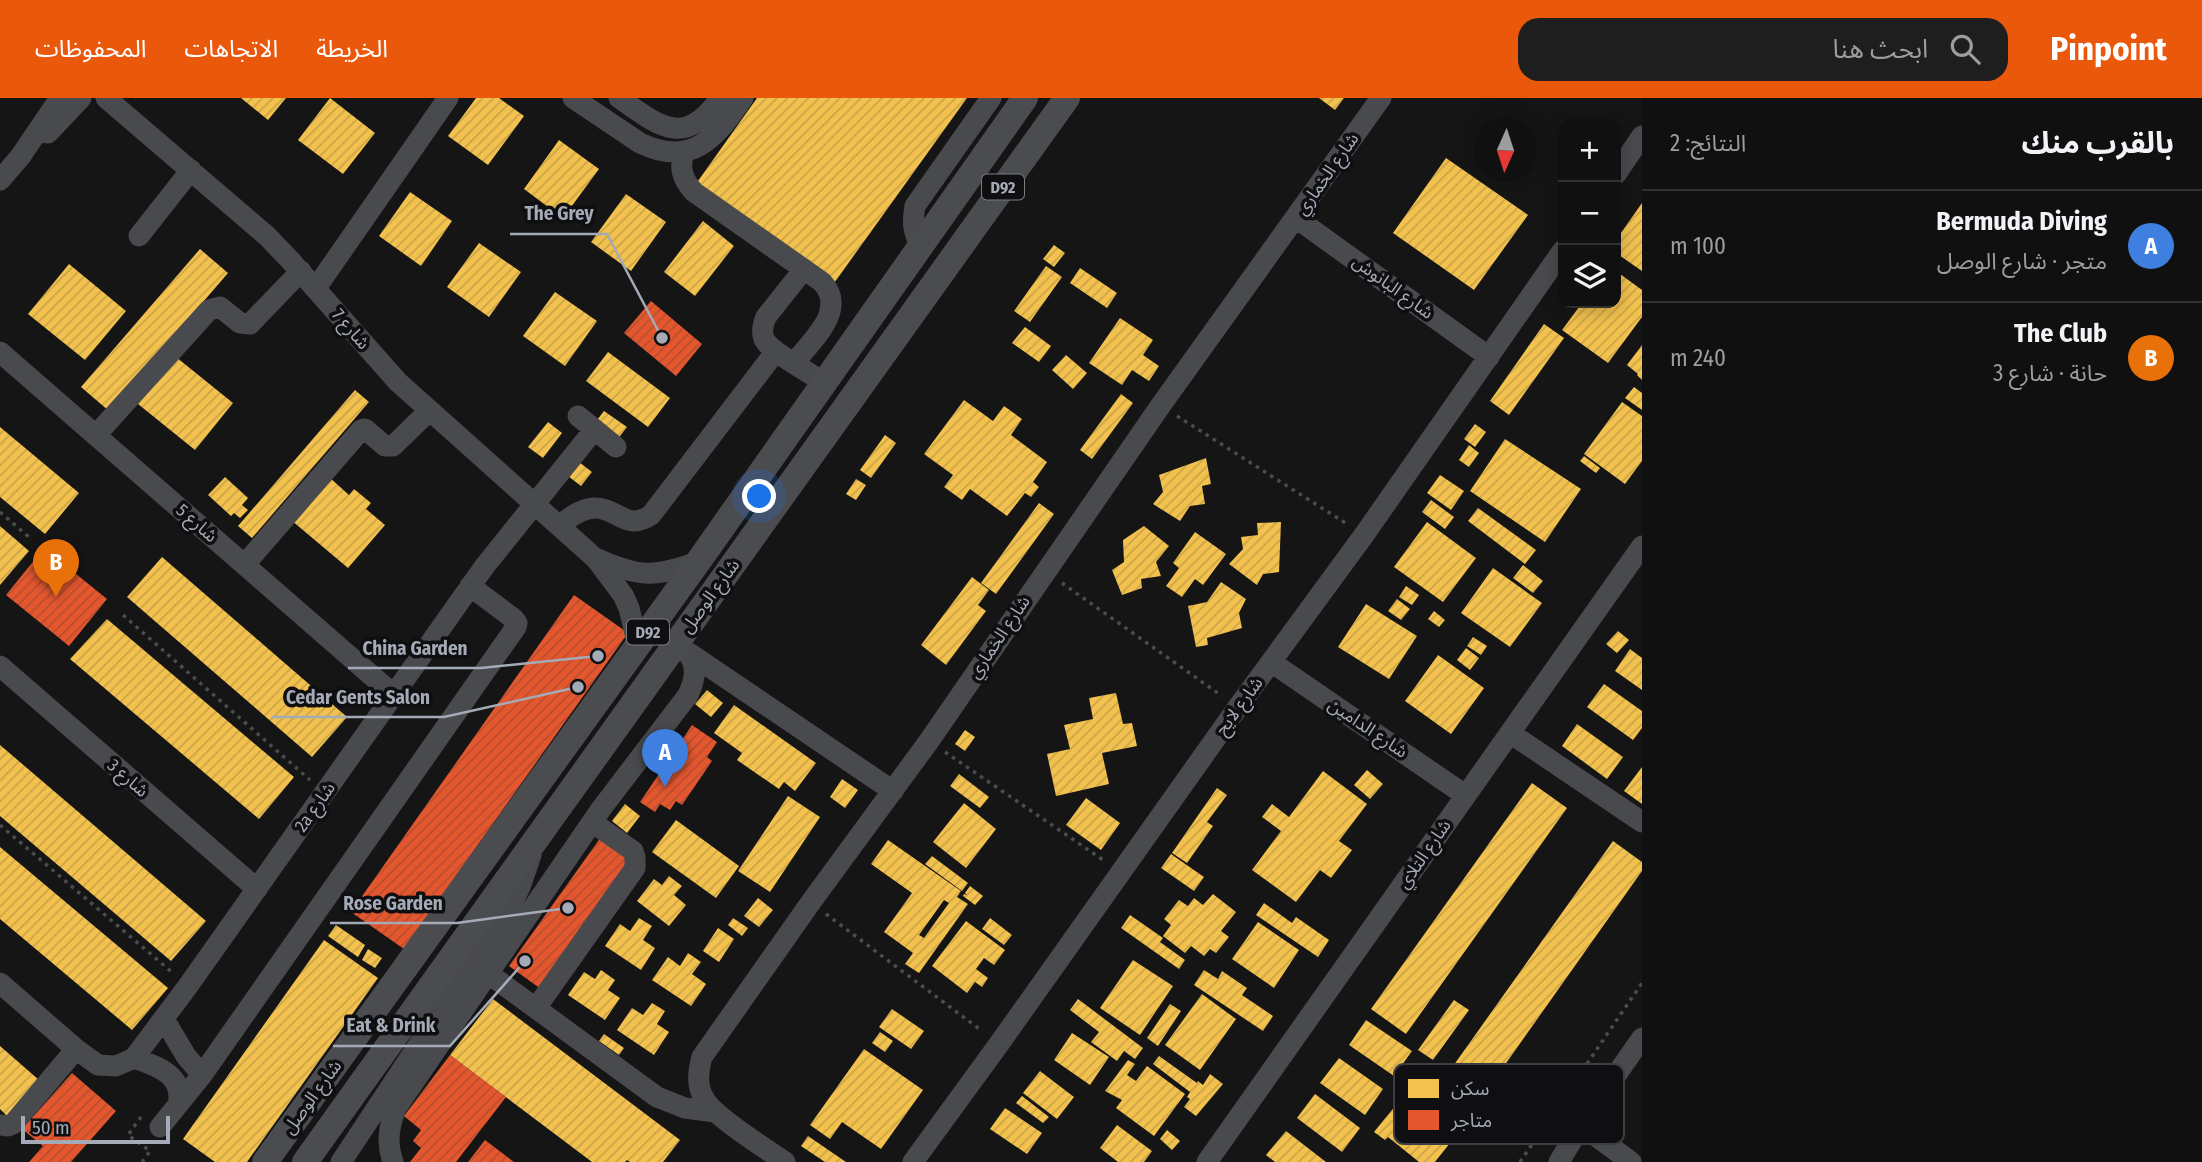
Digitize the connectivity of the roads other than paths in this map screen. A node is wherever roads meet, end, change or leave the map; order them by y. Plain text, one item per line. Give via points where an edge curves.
1 (60, 98) edge
2 (81, 98) edge
3 (106, 98) edge
4 (448, 98) edge
5 (573, 98) edge
6 (619, 98) edge
7 (720, 98) edge
8 (743, 98) edge
9 (992, 98) edge
10 (1025, 98) edge
11 (1066, 98) edge
12 (1381, 98) edge
13 (1642, 136) edge
14 (684, 151) junction
15 (20, 157) junction
16 (1621, 167) edge
17 (191, 170) junction
18 (0, 180) edge
19 (1296, 218) junction
20 (139, 236) dead end
21 (920, 247) junction
22 (1558, 257) edge
23 (804, 269) junction
24 (301, 271) junction
25 (316, 288) junction
26 (776, 351) junction
27 (0, 352) edge
28 (1489, 357) junction
29 (794, 363) junction
30 (825, 383) junction
31 (429, 411) junction
32 (96, 435) junction
33 (617, 447) dead end
34 (534, 504) junction
35 (559, 526) junction
36 (1642, 546) edge
37 (596, 559) junction
38 (698, 562) junction
39 (244, 564) junction
40 (470, 586) junction
41 (638, 646) junction
42 (683, 648) junction
43 (1271, 662) junction
44 (0, 666) edge
45 (394, 695) junction
46 (1510, 733) junction
47 (893, 791) junction
48 (1465, 794) junction
49 (592, 822) junction
50 (1642, 822) edge
51 (536, 839) junction
52 (257, 888) junction
53 (489, 974) junction
54 (0, 983) edge
55 (536, 1008) junction
56 (164, 1019) junction
57 (1642, 1038) edge
58 (76, 1049) junction
59 (421, 1056) junction
60 (134, 1058) junction
61 (1624, 1064) edge
62 (202, 1075) junction
63 (178, 1105) junction
64 (715, 1112) junction
65 (0, 1125) edge
66 (160, 1127) dead end
67 (1570, 1144) edge
68 (1607, 1144) edge
69 (346, 1158) edge
70 (265, 1162) edge
71 (305, 1162) edge
72 (393, 1162) edge
73 (785, 1162) edge
74 (913, 1162) edge
75 (1207, 1162) edge
76 (1559, 1162) edge
77 (1631, 1162) edge

1 - 15 street
2 - 15 street
3 - 17 street, شارع 7
4 - 25 street
5 - 14 street via 640,143 661,151
6 - 7 street via 669,128 688,127 705,118
8 - 14 street via 715,136
9 - 21 street via 915,206 912,220
10 - 21 main road, شارع الوصل / D92
11 - 42 main road, شارع الوصل / D92
12 - 19 street, شارع الخماري
13 - 16 street
14 - 23 street via 682,173 694,192
15 - 18 street
17 - 20 street
17 - 24 street, شارع 7
19 - 28 street, شارع البانوش
19 - 47 street, شارع الخماري
21 - 30 main road, شارع الوصل / D92
22 - 28 street, شارع لايح
23 - 26 street via 763,323 763,337
23 - 29 street via 828,288 833,304 827,321
24 - 25 street, شارع 7
24 - 32 street via 250,324 240,323 220,307 209,310
25 - 31 street, شارع 7
26 - 29 street
26 - 35 street via 645,520 629,521 594,508
27 - 32 street, شارع 5
28 - 43 street, شارع لايح
29 - 30 street
30 - 38 main road, شارع الوصل / D92
31 - 34 street, شارع 7
31 - 39 street via 393,446 385,446 361,430
32 - 39 street, شارع 5
33 - 34 street, 2a شارع via 586,423
34 - 35 street, شارع 7
34 - 40 street, 2a شارع
35 - 37 street, شارع 7
36 - 46 street, شارع التلاي
37 - 38 street, شارع 7 via 648,575
37 - 41 street, شارع 7 via 629,608
38 - 41 main road, شارع الوصل / D92
39 - 45 street, شارع 5
40 - 45 street, 2a شارع
40 - 62 street via 514,619 516,628
41 - 70 main road, شارع الوصل / D92
42 - 47 street
42 - 49 street via 694,666 688,695
42 - 51 main road, شارع الوصل / D92
43 - 48 street, شارع الدامين
43 - 74 street, شارع لايح
44 - 52 street, شارع 3
45 - 52 street, 2a شارع
46 - 48 street, شارع التلاي
46 - 50 street
47 - 64 street, شارع الخماري via 702,1057 699,1087
48 - 75 street, شارع التلاي
49 - 53 street
49 - 55 street via 633,851 635,868
51 - 59 street via 511,905
51 - 71 main road, شارع الوصل / D92
52 - 56 street, 2a شارع
53 - 55 street
53 - 59 street
54 - 58 street
55 - 64 street via 657,1097 685,1108
56 - 60 street, 2a شارع
56 - 62 street
57 - 61 street
58 - 60 street via 98,1065 124,1064
58 - 65 street via 13,1124
59 - 69 street
59 - 72 street via 391,1119
60 - 63 street via 175,1080
62 - 63 street
63 - 66 street
64 - 73 street, شارع الخماري
67 - 76 street
68 - 77 street

